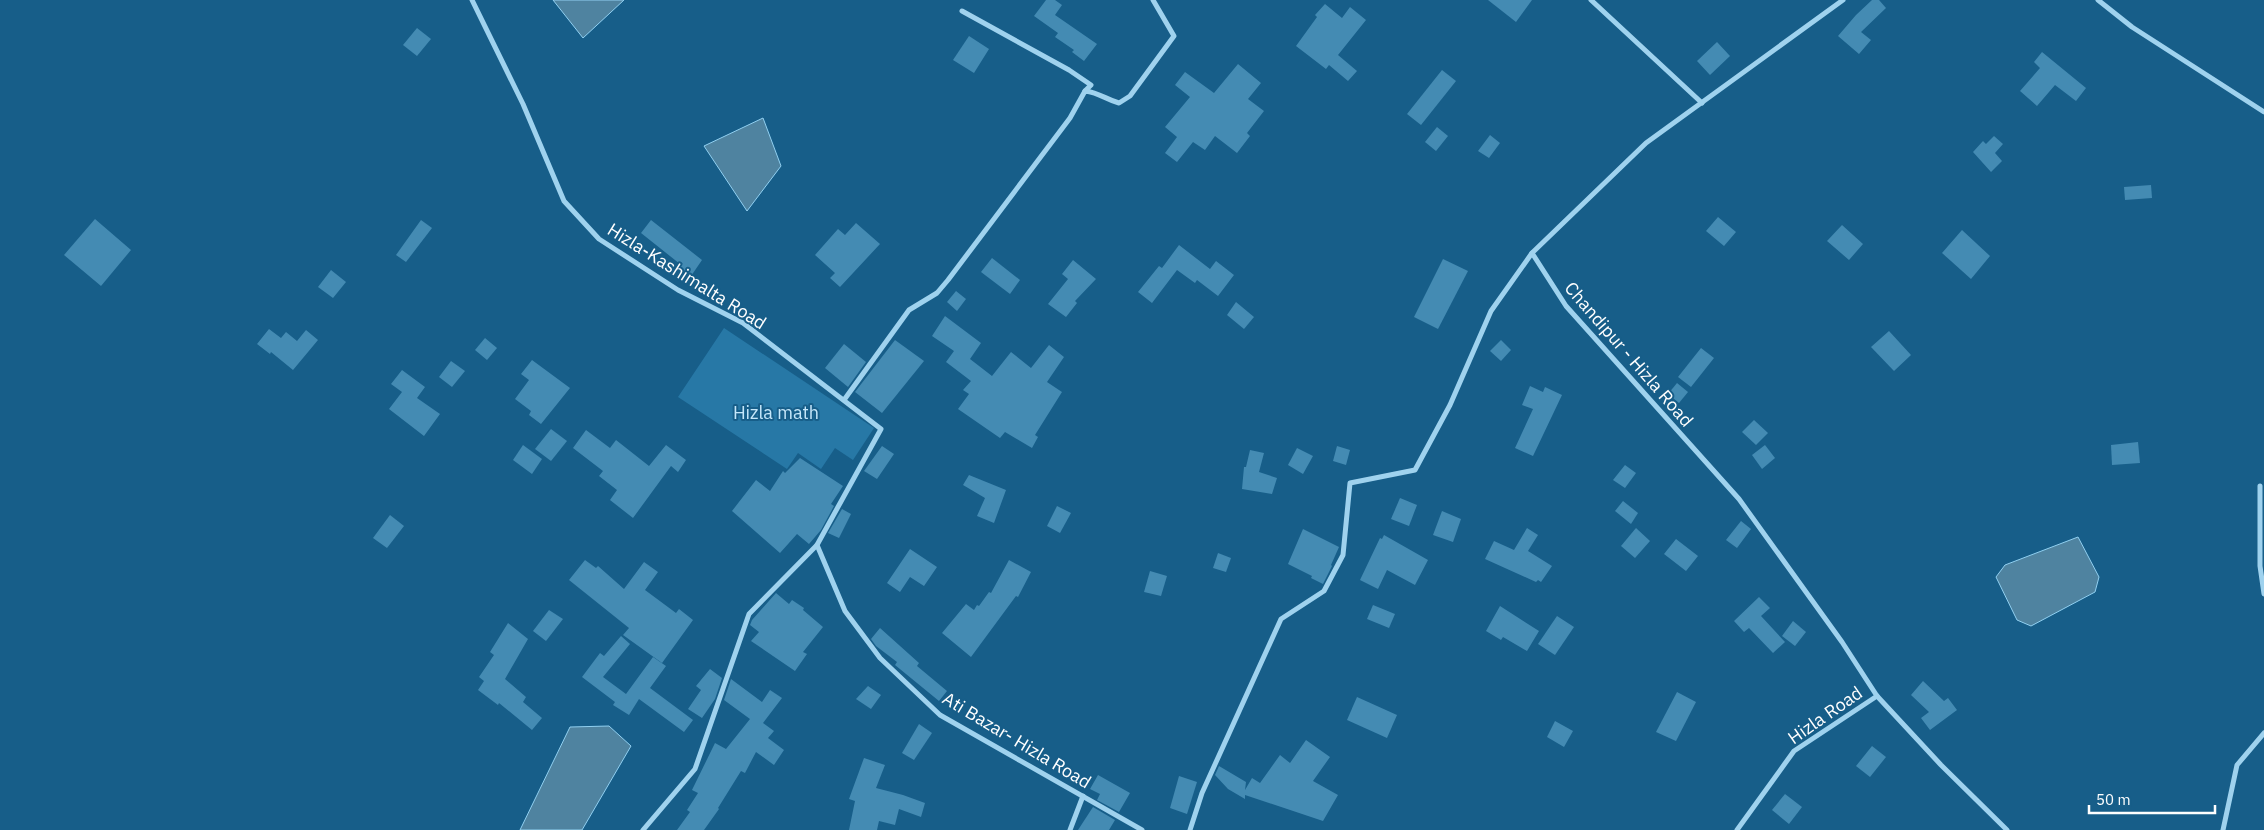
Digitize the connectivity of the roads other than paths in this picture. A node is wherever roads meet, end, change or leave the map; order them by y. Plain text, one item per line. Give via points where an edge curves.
1 (472, 0) edge
2 (1153, 0) edge
3 (1591, 0) edge
4 (1842, 0) edge
5 (2098, 0) edge
6 (962, 11) dead end
7 (1085, 91) junction
8 (1702, 103) junction
9 (2264, 112) edge
10 (1532, 253) junction
11 (844, 400) junction
12 (2260, 486) dead end
13 (817, 545) junction
14 (2264, 594) edge
15 (1877, 696) junction
16 (2264, 733) edge
17 (1084, 796) junction
18 (643, 830) edge
19 (1070, 830) edge
20 (1142, 830) edge
21 (1190, 830) edge
22 (1737, 830) edge
23 (2007, 830) edge
24 (2223, 830) edge

1 - 11 street, Hizla-Kashimalta Road via 523,104 564,201 599,239 678,290 743,323
2 - 7 street via 1174,36 1130,96 1118,103 1098,93
3 - 8 street
4 - 8 street
5 - 9 street via 2132,27
6 - 7 street via 1069,70 1091,85
7 - 11 street via 1070,118 948,280 937,293 909,310
8 - 10 street via 1646,143
10 - 15 street, Chandipur - Hizla Road via 1566,306 1739,499
10 - 21 street via 1491,312 1450,405 1415,470 1350,482 1343,555 1324,591 1281,619 1202,793
11 - 13 street, Hizla-Kashimalta Road via 882,430
12 - 14 street via 2260,566
13 - 17 street, Ati Bazar- Hizla Road via 845,611 880,658 940,715
13 - 18 street via 749,614 695,769
15 - 22 street, Hizla Road via 1794,751
15 - 23 street, Chandipur - Hizla Road
16 - 24 street via 2237,765
17 - 19 street
17 - 20 street, Ati Bazar- Hizla Road

